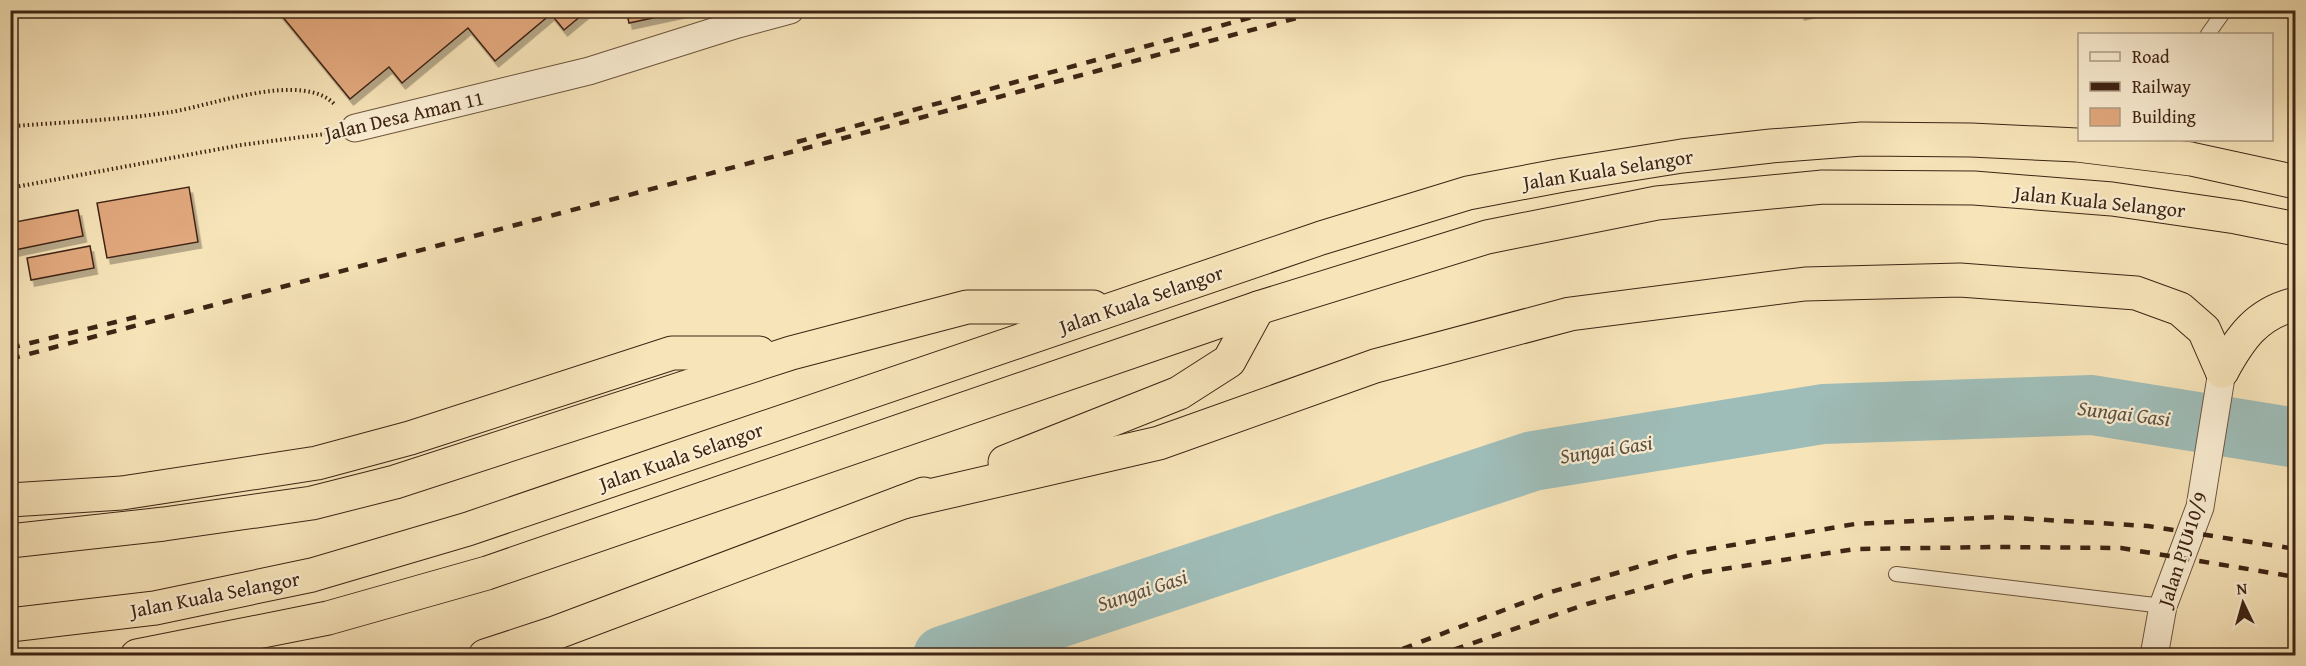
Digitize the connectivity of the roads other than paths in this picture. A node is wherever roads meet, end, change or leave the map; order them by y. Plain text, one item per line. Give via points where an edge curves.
1 (790, 10) edge
2 (2225, 10) edge
3 (738, 17) edge
4 (2209, 33) edge
5 (355, 128) road end
6 (2081, 142) edge
7 (2295, 182) edge
8 (2295, 229) edge
9 (2295, 304) edge
10 (1120, 306) junction
11 (1258, 308) junction
12 (791, 353) junction
13 (2220, 383) junction
14 (10, 500) edge
15 (903, 502) junction
16 (10, 541) edge
17 (1896, 574) dead end
18 (2163, 606) junction
19 (10, 625) edge
20 (137, 656) edge
21 (485, 656) edge
22 (2154, 656) edge

1 - 3 street, Jalan Desa Aman 11
2 - 4 lane
3 - 5 street, Jalan Desa Aman 11 via 589,71
6 - 7 highway, Jalan Kuala Selangor via 2191,159
6 - 10 highway, Jalan Kuala Selangor via 1862,139 1749,148 1563,174 1445,200
8 - 11 highway, Jalan Kuala Selangor via 2112,199 1974,188 1823,187 1657,203 1487,237
9 - 13 highway via 2254,322 2235,346
10 - 12 highway via 967,307
10 - 19 highway, Jalan Kuala Selangor via 468,529 312,575 156,608
11 - 15 highway via 1229,362 1179,393
11 - 20 highway, Jalan Kuala Selangor via 487,573 328,618
12 - 14 highway via 672,353 410,438 317,463 122,493
12 - 16 highway via 395,482 312,503
13 - 15 highway via 2204,330 2180,309 2136,293 1960,280 1805,284 1570,314 1375,366 1158,443
13 - 18 street, Jalan PJU 10/9 via 2200,507
15 - 21 highway
17 - 18 lane
18 - 22 street, Jalan PJU 10/9

